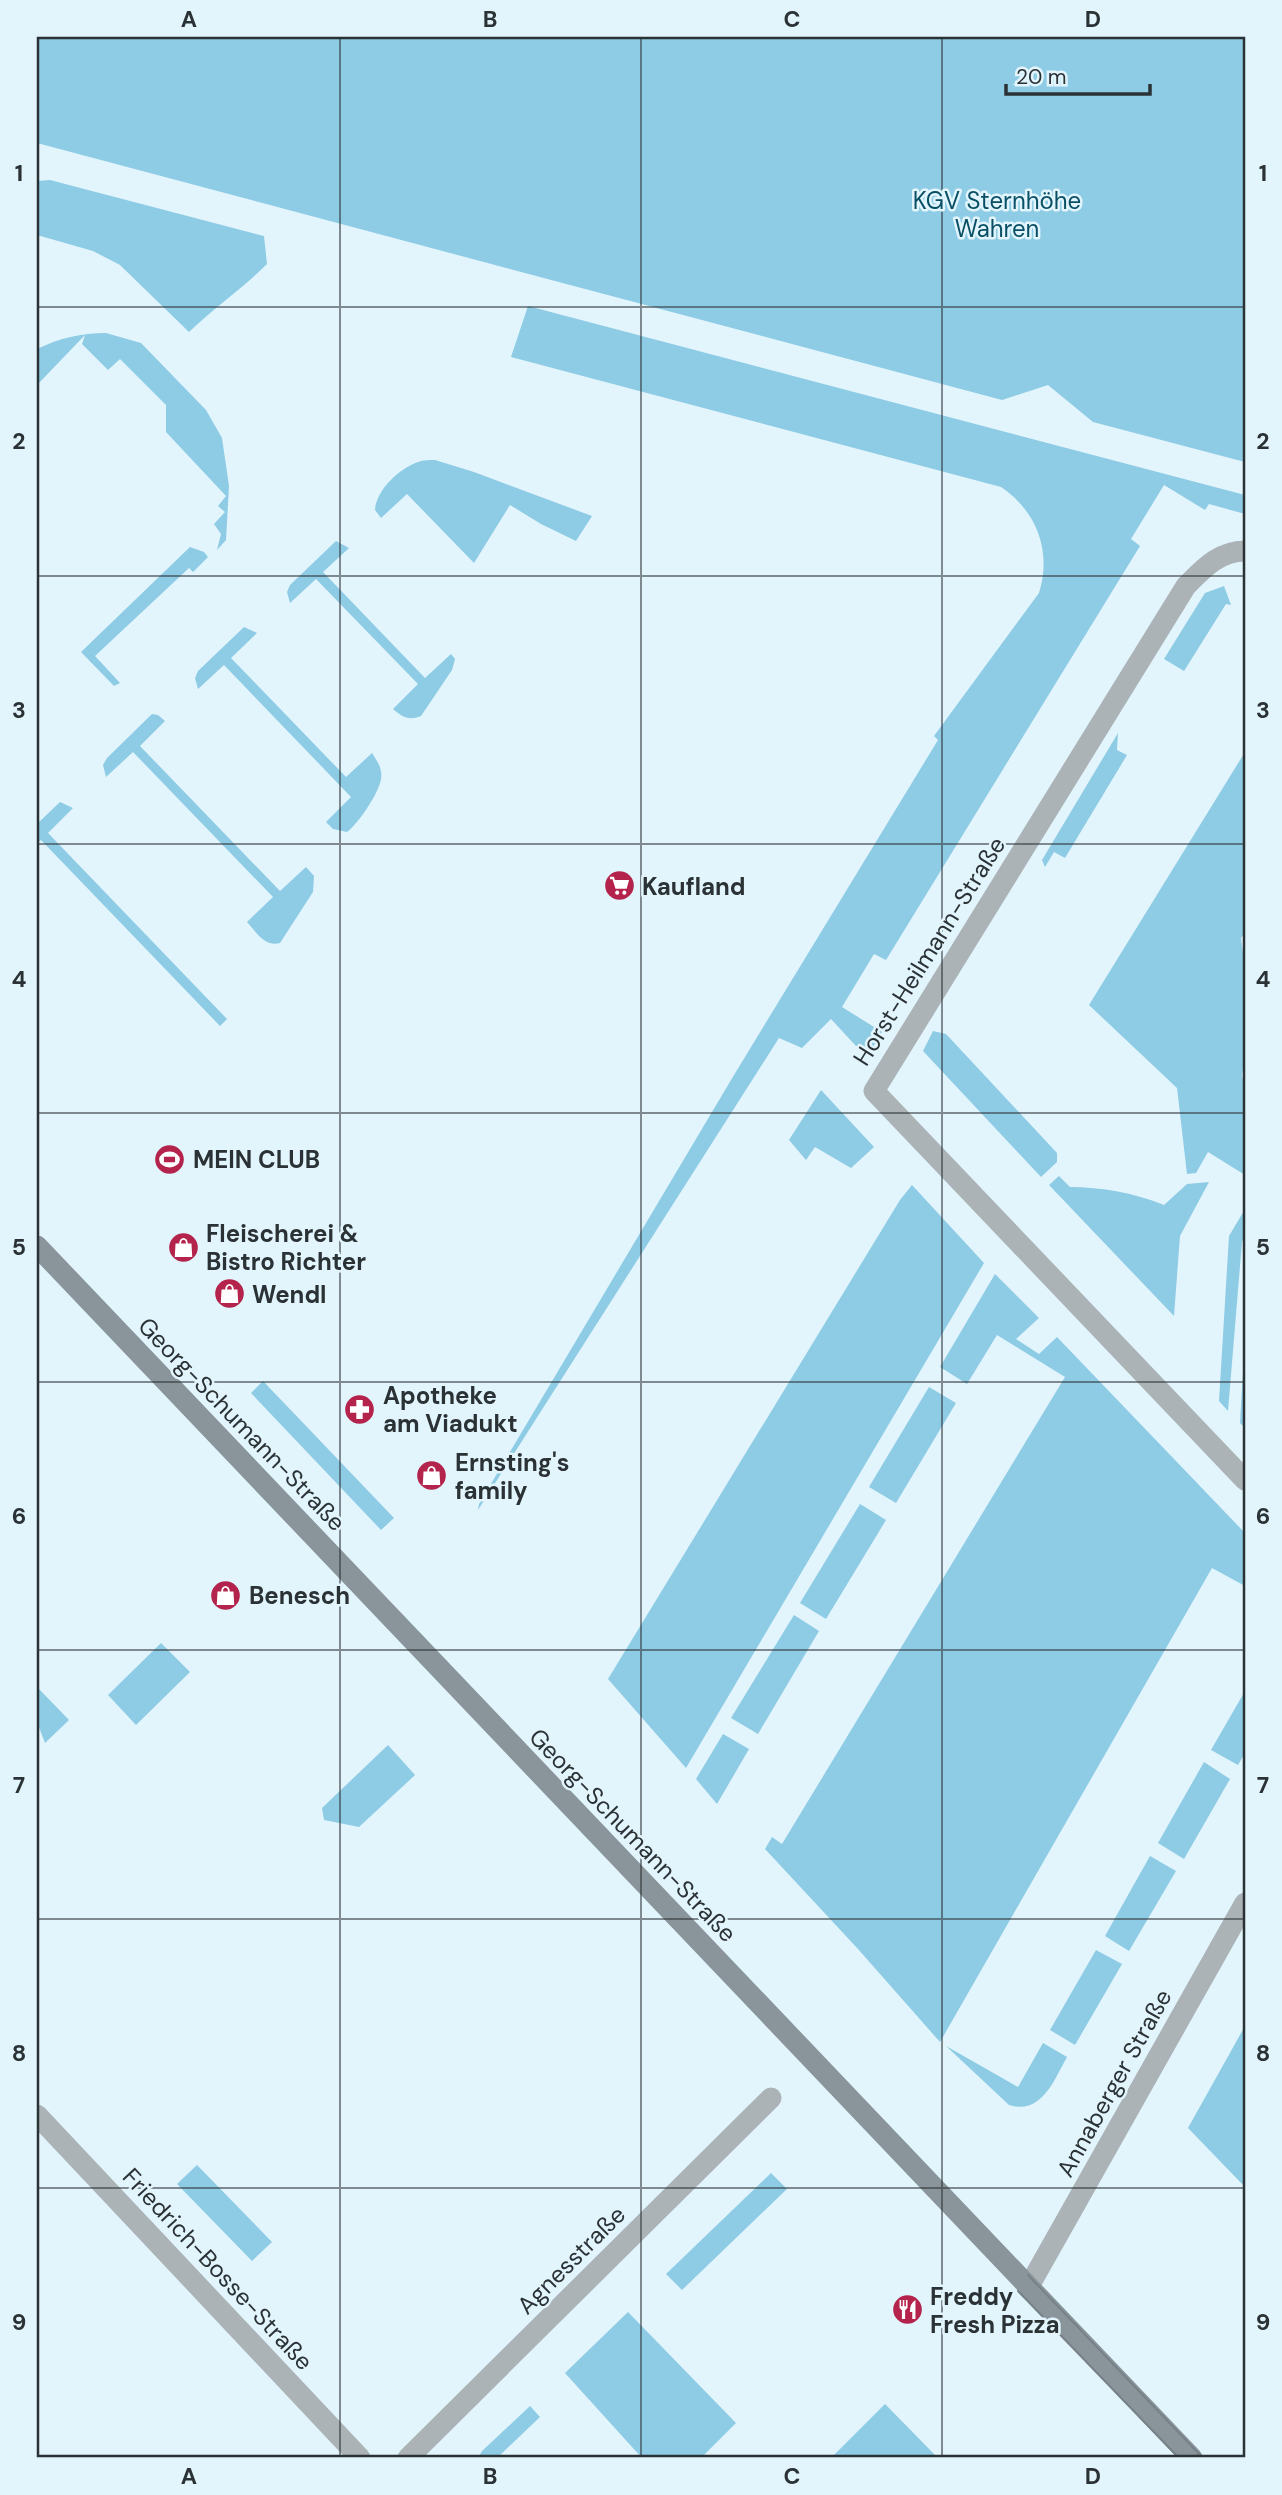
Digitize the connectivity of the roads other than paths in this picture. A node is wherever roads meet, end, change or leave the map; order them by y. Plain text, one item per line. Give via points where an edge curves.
1 (1245, 551) edge
2 (37, 1247) edge
3 (1245, 1480) edge
4 (1245, 1903) edge
5 (771, 2098) dead end
6 (37, 2115) edge
7 (1028, 2288) junction
8 (360, 2458) edge
9 (408, 2458) edge
10 (1192, 2458) edge

1 - 3 street, Horst-Heilmann-Straße via 1210,562 1186,586 874,1091
2 - 7 main road, Georg-Schumann-Straße
4 - 7 street, Annaberger Straße
5 - 9 street, Agnesstraße
6 - 8 street, Friedrich-Bosse-Straße
7 - 10 main road, Georg-Schumann-Straße

